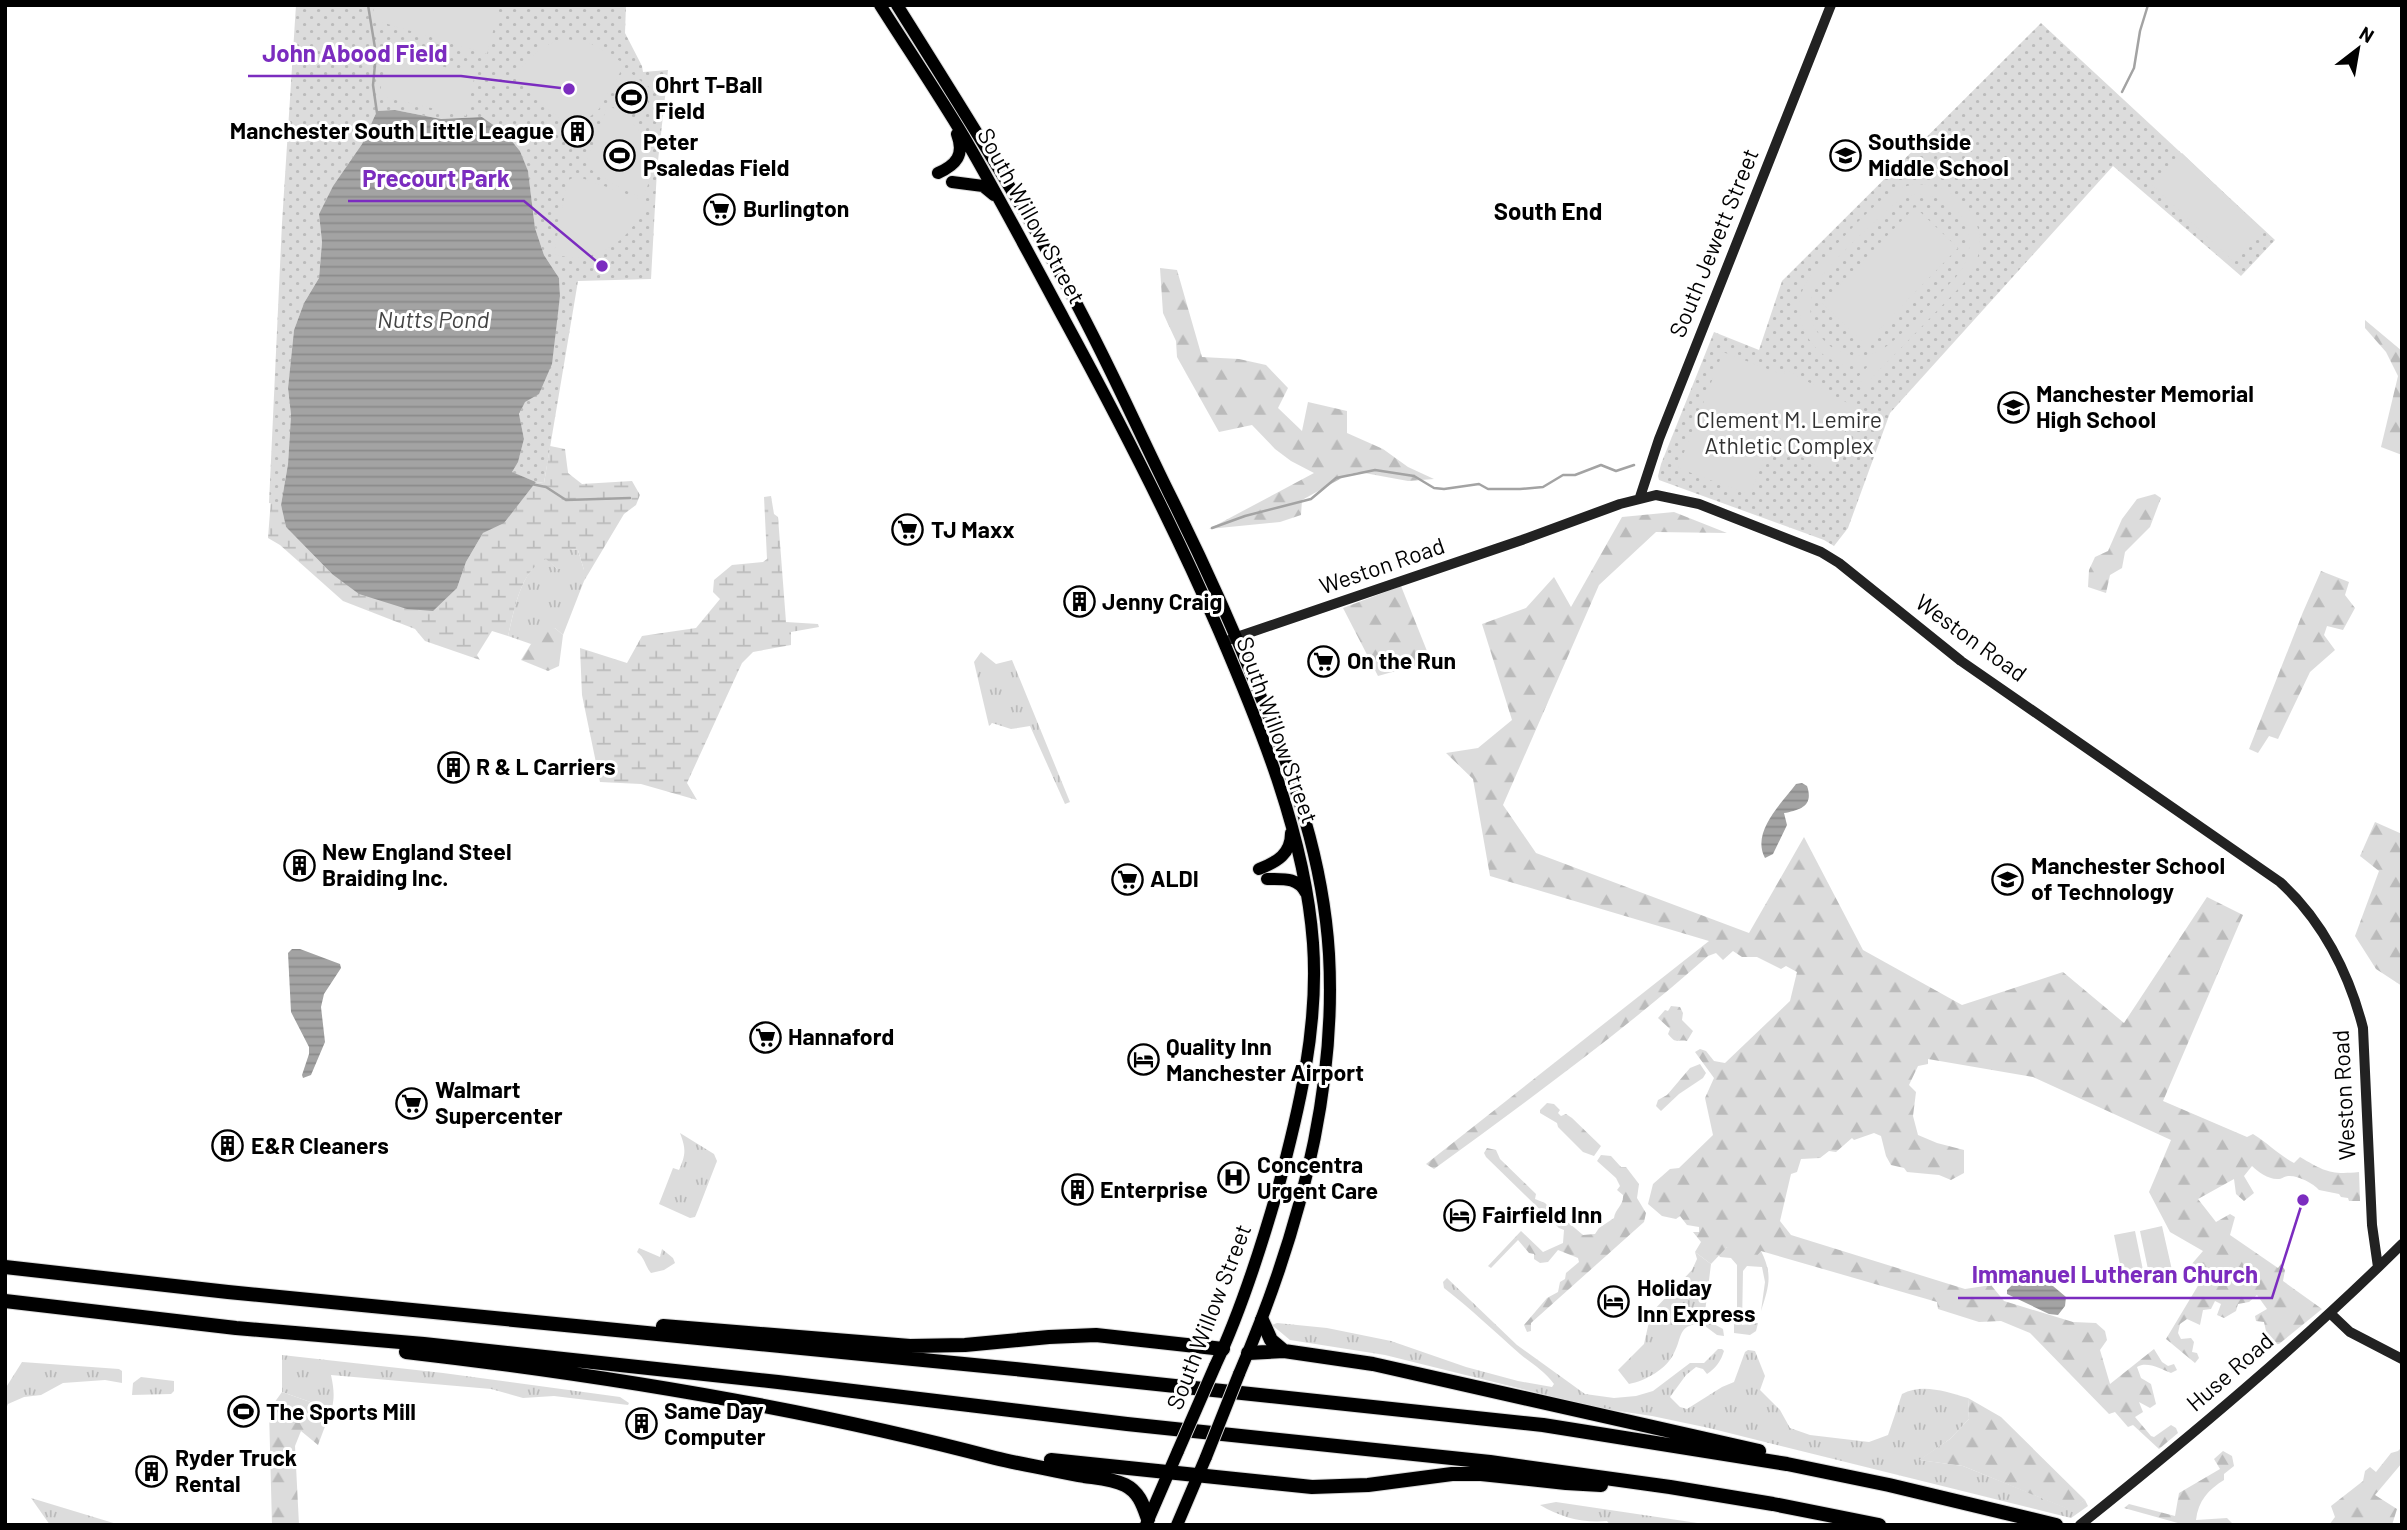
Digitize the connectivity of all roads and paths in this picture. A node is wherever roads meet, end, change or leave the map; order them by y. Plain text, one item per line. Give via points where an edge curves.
1 (880, 5) edge
2 (897, 5) edge
3 (1831, 5) edge
4 (944, 106) junction
5 (937, 173) dead end
6 (952, 182) dead end
7 (1003, 206) junction
8 (1640, 498) junction
9 (1237, 638) junction
10 (1224, 642) junction
11 (1290, 825) junction
12 (1307, 896) junction
13 (2402, 1244) edge
14 (5, 1267) edge
15 (2378, 1267) junction
16 (5, 1301) edge
17 (2330, 1313) junction
18 (509, 1320) junction
19 (1262, 1320) junction
20 (322, 1336) junction
21 (1223, 1349) junction
22 (1284, 1351) junction
23 (1248, 1353) junction
24 (2402, 1359) edge
25 (949, 1445) junction
26 (1168, 1474) junction
27 (1198, 1476) junction
28 (1889, 1485) junction
29 (1670, 1487) junction
30 (1147, 1522) edge
31 (1177, 1525) edge
32 (1879, 1525) edge
33 (2056, 1525) edge
34 (2080, 1525) edge

1 - 4 main road, South Willow Street
2 - 9 main road, South Willow Street via 1065,282
3 - 8 street, South Jewett Street via 1659,439
4 - 5 main road via 961,150 956,163
4 - 7 main road, South Willow Street
6 - 7 main road via 987,187
7 - 10 main road, South Willow Street via 1136,452
8 - 9 street, Weston Road
8 - 15 street, Weston Road via 1682,499 1830,557 1961,661 2295,895 2345,974 2363,1028
9 - 10 street, Weston Road
9 - 19 main road, South Willow Street via 1306,816 1324,903 1329,955 1327,1047 1315,1134
10 - 11 main road, South Willow Street via 1263,738
11 - 12 main road, South Willow Street
11 - 12 main road via 1286,852 1263,874 1292,880
12 - 21 main road, South Willow Street via 1313,1007 1303,1081 1262,1244
13 - 15 street, Huse Road
14 - 18 highway
15 - 17 street, Huse Road
16 - 20 highway
17 - 24 street via 2350,1332
17 - 34 street, Huse Road
18 - 21 highway via 602,1321 910,1346 1087,1335
18 - 28 highway via 1544,1425 1703,1449
19 - 22 highway via 1271,1340
19 - 23 main road, South Willow Street
20 - 25 highway via 381,1349 542,1369 782,1408
20 - 29 highway via 778,1382 1490,1462
21 - 23 main road
21 - 26 main road, South Willow Street, bridge
22 - 23 highway
22 - 28 highway via 1385,1367 1733,1444
23 - 27 main road, South Willow Street, bridge
25 - 26 highway
25 - 30 highway via 1120,1483 1137,1495
26 - 27 highway
26 - 30 main road, South Willow Street
27 - 29 highway via 1340,1488 1452,1474
27 - 31 main road, South Willow Street
28 - 33 highway
29 - 32 highway

